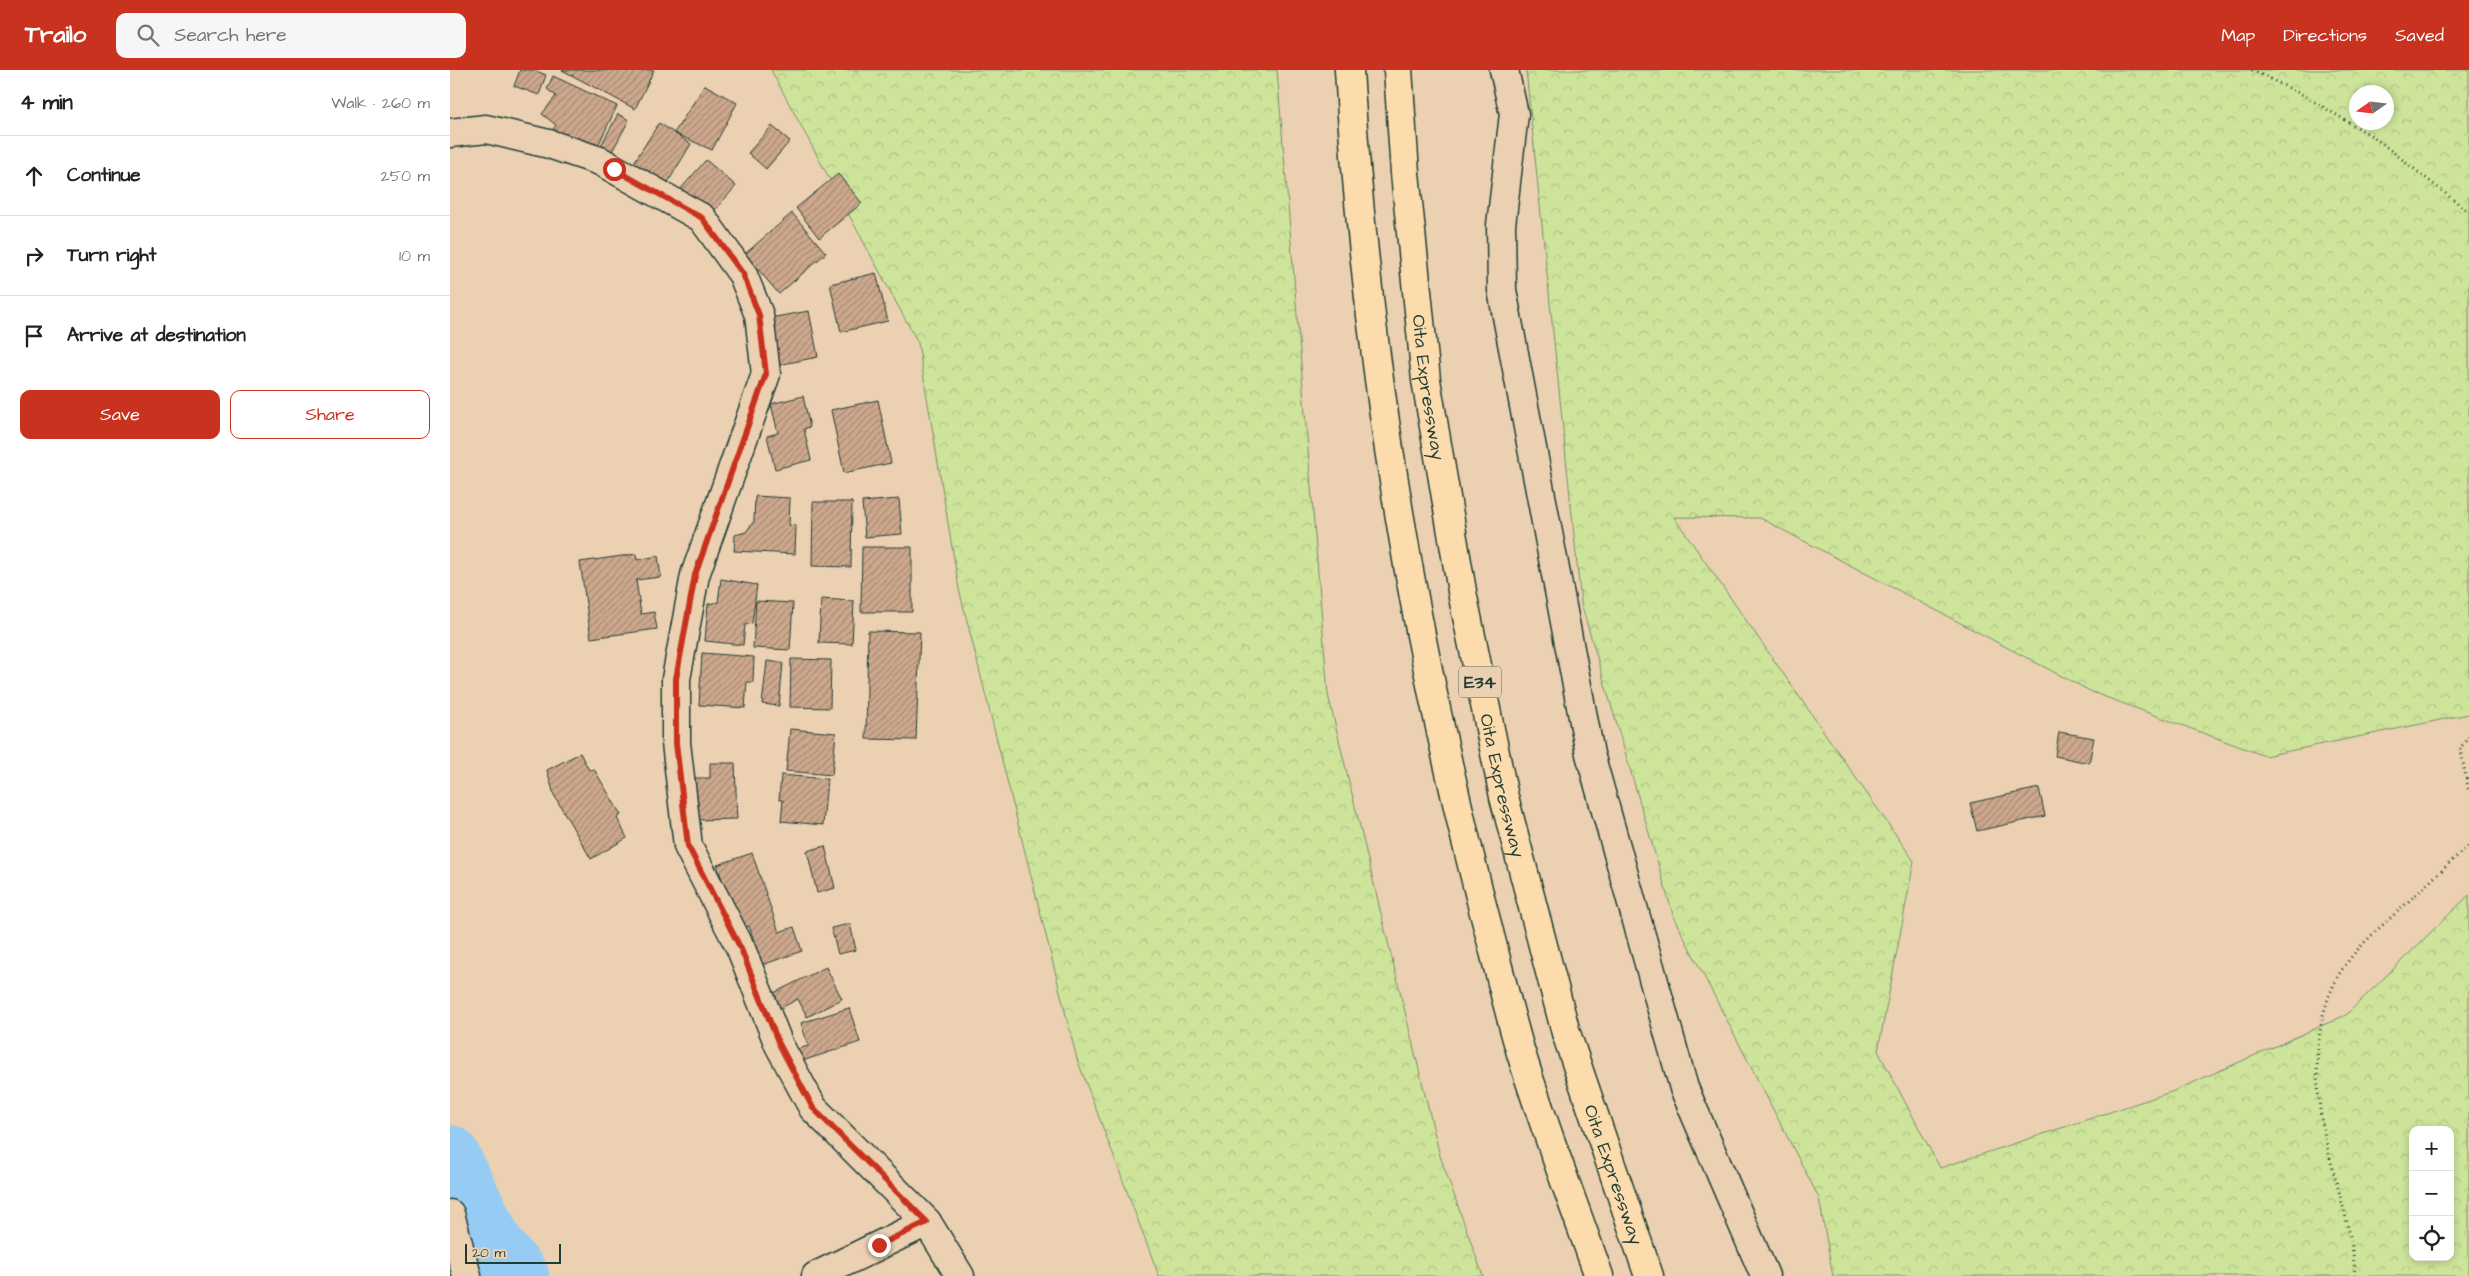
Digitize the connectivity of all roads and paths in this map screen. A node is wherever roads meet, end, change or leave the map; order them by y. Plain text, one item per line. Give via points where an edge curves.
1 (1350, 70) edge
2 (1398, 70) edge
3 (1504, 70) edge
4 (2252, 70) edge
5 (450, 133) edge
6 (2469, 212) edge
7 (2469, 738) edge
8 (2469, 792) edge
9 (2469, 845) edge
10 (450, 1214) edge
11 (927, 1222) junction
12 (466, 1276) edge
13 (816, 1276) edge
14 (960, 1276) edge
15 (1599, 1276) edge
16 (1649, 1276) edge
17 (1765, 1276) edge
18 (2355, 1276) edge

1 - 15 highway, E34 via 1356,176 1380,389 1414,607 1457,808 1521,1053
2 - 16 highway, Oita Expressway / E34 via 1426,380 1463,597 1502,788 1566,1033
3 - 17 street via 1514,114 1501,225 1502,290 1590,754 1684,1088
4 - 6 path via 2303,95 2375,138
5 - 11 street via 486,129 549,144 600,161 702,218 743,274 759,315 766,374 695,575 676,679 676,743 688,846 741,949 779,1044 813,1108
7 - 8 path via 2460,748
9 - 18 path via 2370,937 2341,972 2327,1001 2318,1033 2318,1082 2328,1153 2346,1212
10 - 12 street
11 - 13 street
11 - 14 street

